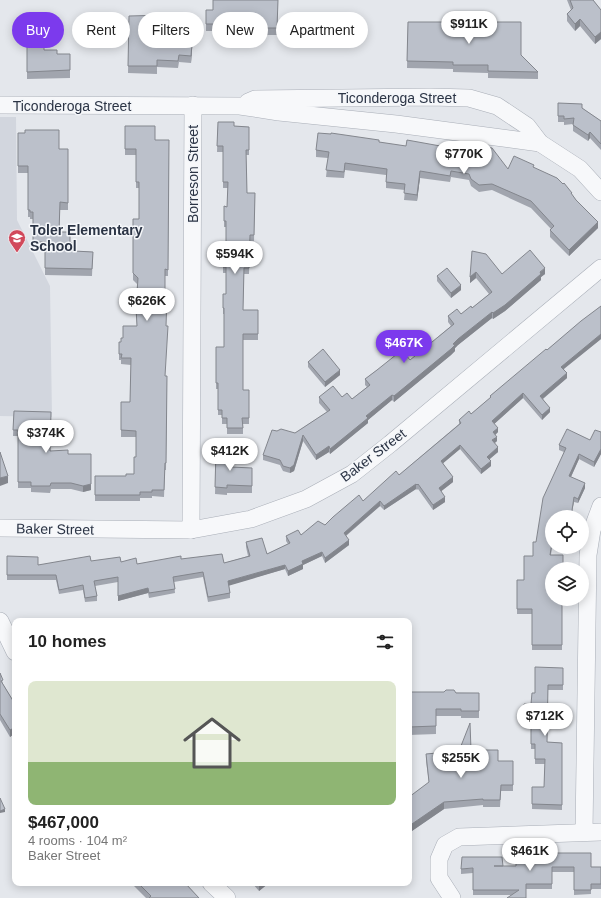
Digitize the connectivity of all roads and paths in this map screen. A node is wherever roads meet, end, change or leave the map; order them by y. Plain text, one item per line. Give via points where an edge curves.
1 (0, 105) edge
2 (193, 105) junction
3 (240, 106) junction
4 (540, 143) junction
5 (601, 192) edge
6 (601, 268) edge
7 (601, 506) edge
8 (0, 528) edge
9 (191, 530) junction
10 (0, 621) edge
11 (12, 646) edge
12 (584, 832) junction
13 (601, 832) edge
14 (214, 886) edge
15 (227, 898) edge
16 (452, 898) edge

1 - 2 street, Ticonderoga Street
2 - 3 street, Ticonderoga Street
2 - 9 street, Borreson Street
3 - 4 street, Ticonderoga Street
3 - 4 street, Ticonderoga Street via 255,99 469,98 496,106 527,126
4 - 5 street, Ticonderoga Street via 580,169
6 - 9 street, Baker Street via 352,474 306,499 251,519
7 - 12 street via 592,530 588,555
8 - 9 street, Baker Street
10 - 11 street
12 - 13 street
12 - 16 street via 459,837 446,845 439,859 439,878
14 - 15 street

